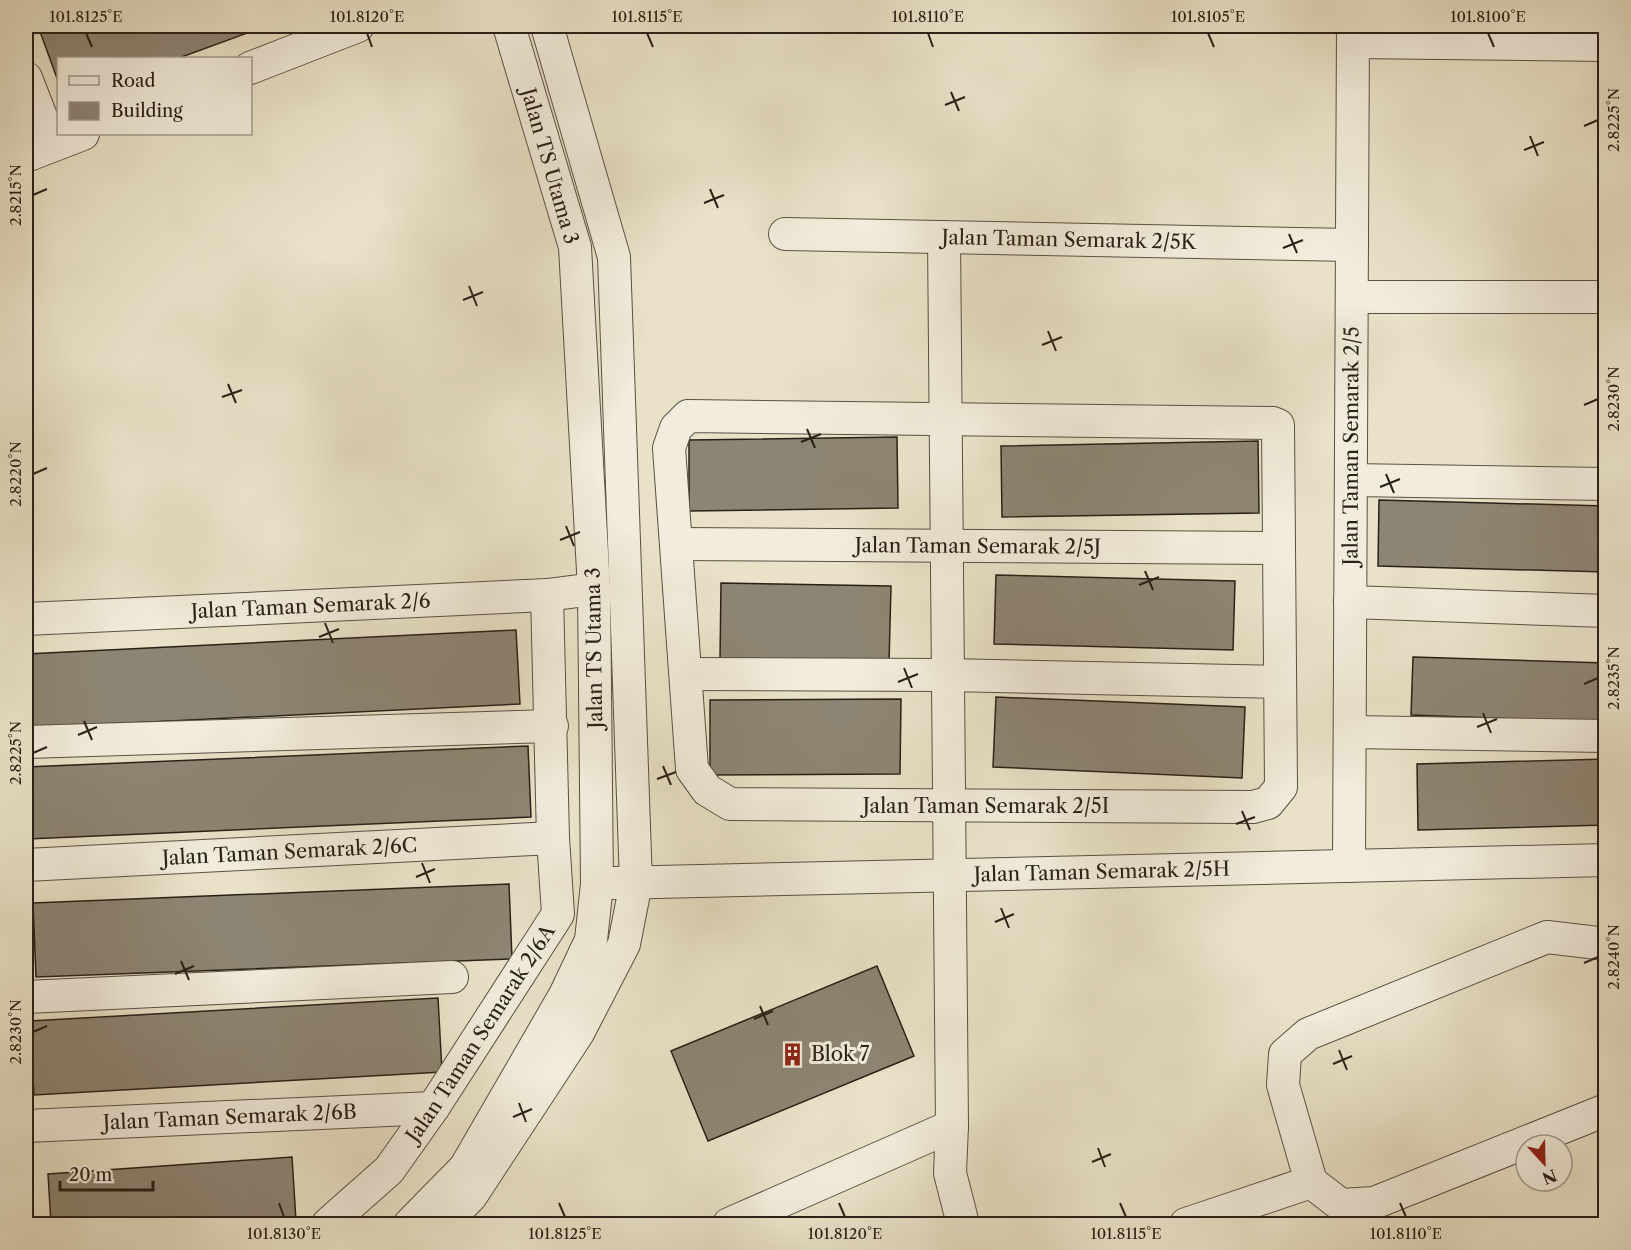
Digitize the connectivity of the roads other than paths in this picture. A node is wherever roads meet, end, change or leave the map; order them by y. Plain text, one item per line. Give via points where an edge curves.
1 (358, 26) edge
2 (508, 26) edge
3 (548, 26) edge
4 (1353, 34) edge
5 (1605, 45) edge
6 (252, 67) edge
7 (26, 78) edge
8 (79, 135) edge
9 (39, 150) edge
10 (785, 234) dead end
11 (944, 237) junction
12 (1352, 245) junction
13 (1352, 297) junction
14 (1605, 297) edge
15 (945, 419) junction
16 (1351, 480) junction
17 (1605, 484) edge
18 (676, 544) junction
19 (946, 544) junction
20 (1279, 548) junction
21 (594, 589) junction
22 (547, 595) junction
23 (1350, 602) junction
24 (1605, 611) edge
25 (26, 619) edge
26 (686, 674) junction
27 (947, 675) junction
28 (1280, 681) junction
29 (552, 726) junction
30 (1350, 732) junction
31 (1605, 736) edge
32 (26, 742) edge
33 (948, 806) junction
34 (554, 838) junction
35 (1605, 860) edge
36 (26, 865) edge
37 (1349, 866) junction
38 (948, 875) junction
39 (636, 883) junction
40 (597, 884) junction
41 (1605, 944) edge
42 (452, 977) dead end
43 (26, 997) edge
44 (433, 1108) junction
45 (1605, 1110) edge
46 (26, 1126) edge
47 (952, 1126) junction
48 (1311, 1182) junction
49 (327, 1224) edge
50 (410, 1224) edge
51 (444, 1224) edge
52 (729, 1224) edge
53 (963, 1224) edge
54 (1186, 1224) edge

1 - 6 street
2 - 21 street, Jalan TS Utama 3 via 575,247
3 - 39 street, Jalan TS Utama 3 via 614,257
4 - 5 street
4 - 12 street, Jalan Taman Semarak 2/5
7 - 9 street
8 - 9 street
10 - 11 street, Jalan Taman Semarak 2/5K
11 - 12 street, Jalan Taman Semarak 2/5K
11 - 15 street
12 - 13 street, Jalan Taman Semarak 2/5
13 - 14 street
13 - 16 street, Jalan Taman Semarak 2/5
15 - 18 street via 688,416 676,428 669,448
15 - 19 street
15 - 20 street via 1274,423 1278,425
16 - 17 street
16 - 23 street, Jalan Taman Semarak 2/5
18 - 19 street, Jalan Taman Semarak 2/5J
18 - 26 street
19 - 20 street, Jalan Taman Semarak 2/5J
19 - 27 street
20 - 28 street
21 - 22 street, Jalan Taman Semarak 2/6
21 - 40 street, Jalan TS Utama 3
22 - 25 street, Jalan Taman Semarak 2/6
22 - 29 street, Jalan Taman Semarak 2/6A
23 - 24 street
23 - 30 street, Jalan Taman Semarak 2/5
26 - 27 street
26 - 33 street, Jalan Taman Semarak 2/5I via 692,769 707,790 730,804
27 - 28 street
27 - 33 street
28 - 33 street, Jalan Taman Semarak 2/5I via 1281,787 1268,803 1253,807
29 - 32 street
29 - 34 street, Jalan Taman Semarak 2/6A
30 - 31 street
30 - 37 street, Jalan Taman Semarak 2/5
33 - 38 street
34 - 36 street, Jalan Taman Semarak 2/6C
34 - 44 street, Jalan Taman Semarak 2/6A via 558,914
35 - 37 street, Jalan Taman Semarak 2/5H
37 - 38 street, Jalan Taman Semarak 2/5H
38 - 39 street, Jalan Taman Semarak 2/5H
38 - 47 street
39 - 40 street, Jalan Taman Semarak 2/5H
39 - 51 street, Jalan TS Utama 3 via 624,944 578,1033 471,1196
40 - 50 street, Jalan TS Utama 3 via 591,940 565,995 465,1168
41 - 48 street via 1547,937 1308,1034 1285,1054 1284,1085
42 - 43 street
44 - 46 street, Jalan Taman Semarak 2/6B
44 - 49 street, Jalan Taman Semarak 2/6A via 389,1170
45 - 48 street via 1374,1203 1341,1205
47 - 52 street
47 - 53 street via 950,1173
48 - 54 street

